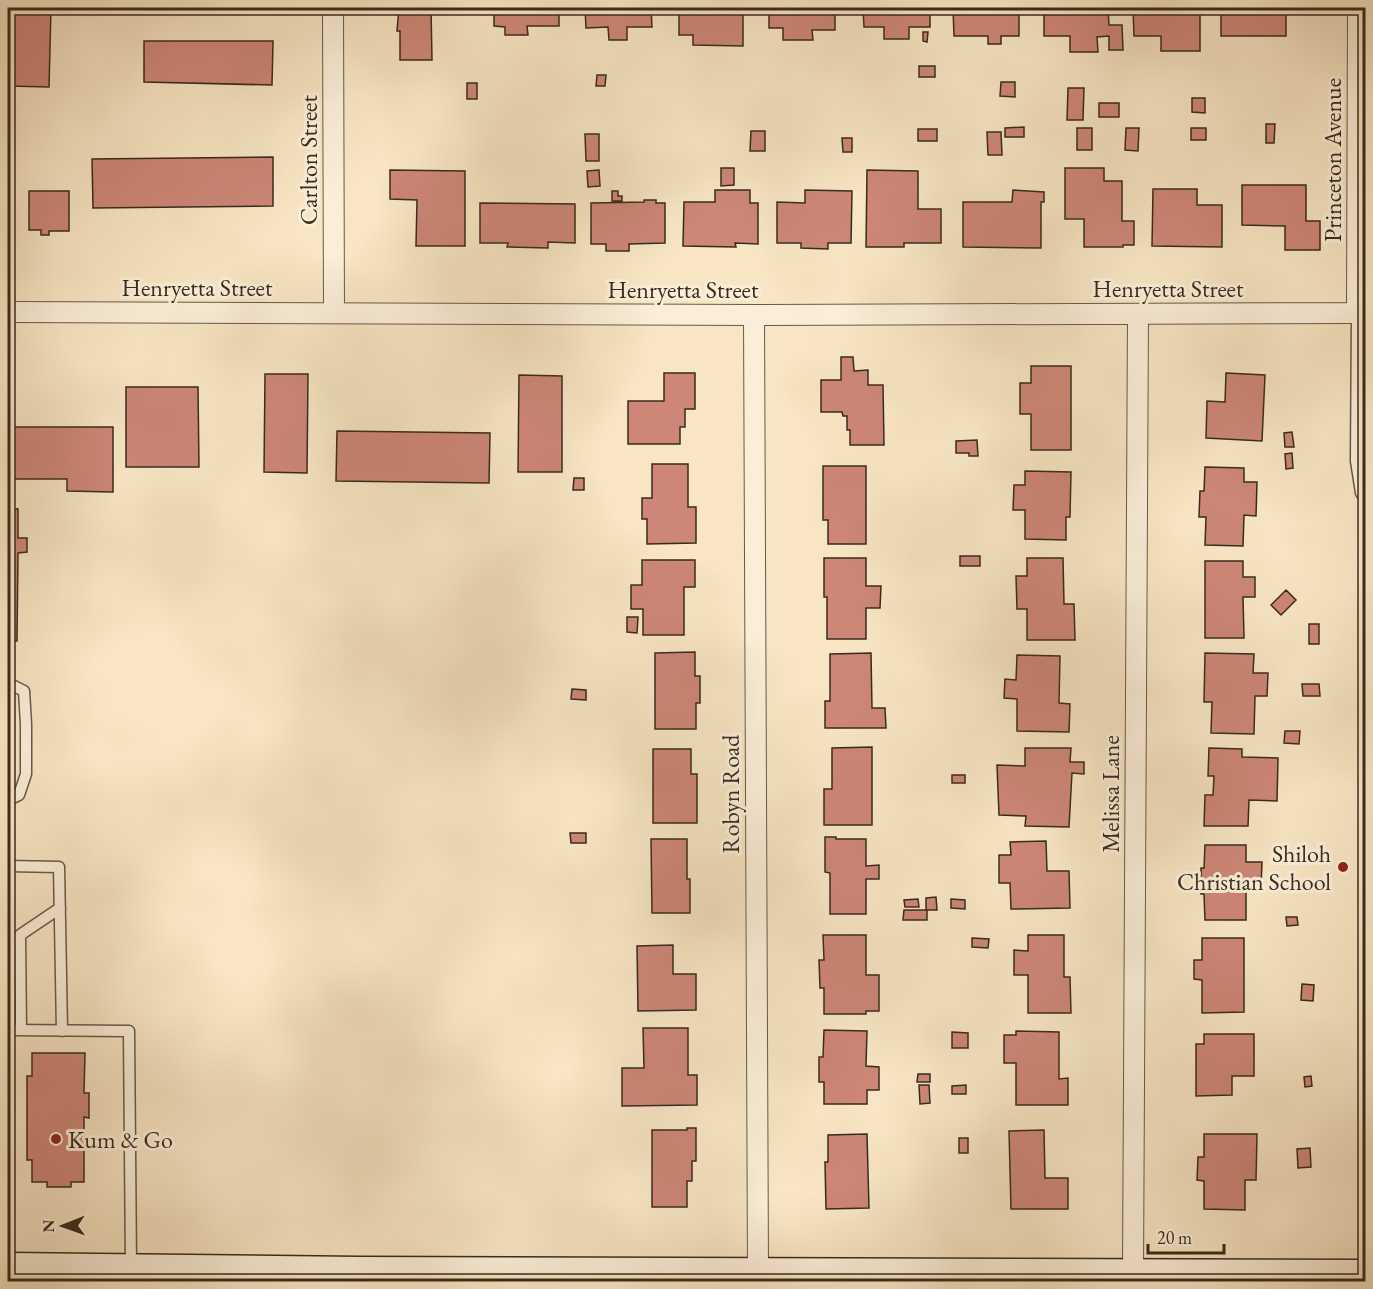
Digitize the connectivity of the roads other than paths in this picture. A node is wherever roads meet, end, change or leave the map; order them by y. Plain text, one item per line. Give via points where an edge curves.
1 (333, 8) edge
2 (1358, 8) edge
3 (8, 312) edge
4 (334, 313) junction
5 (1361, 313) edge
6 (1138, 314) junction
7 (754, 315) junction
8 (1365, 500) edge
9 (8, 683) edge
10 (8, 800) edge
11 (8, 866) edge
12 (60, 908) junction
13 (21, 1029) junction
14 (8, 1030) edge
15 (63, 1031) junction
16 (8, 1267) edge
17 (131, 1268) junction
18 (758, 1273) junction
19 (1133, 1274) junction
20 (1365, 1274) edge
21 (856, 1277) edge
22 (1310, 1278) edge

1 - 4 street, Carlton Street
2 - 5 street, Princeton Avenue
3 - 4 street, Henryetta Street
4 - 7 street, Henryetta Street
5 - 6 street, Henryetta Street
5 - 8 lane via 1356,461
6 - 7 street, Henryetta Street
6 - 19 street, Melissa Lane
7 - 18 street, Robyn Road
9 - 10 lane via 24,691 26,774 19,795
11 - 12 lane via 59,867
12 - 13 lane via 20,935
12 - 15 lane
13 - 14 lane
13 - 15 lane
15 - 17 lane via 129,1031
16 - 17 street
17 - 18 street
18 - 21 street
19 - 21 street
19 - 22 street
20 - 22 street

